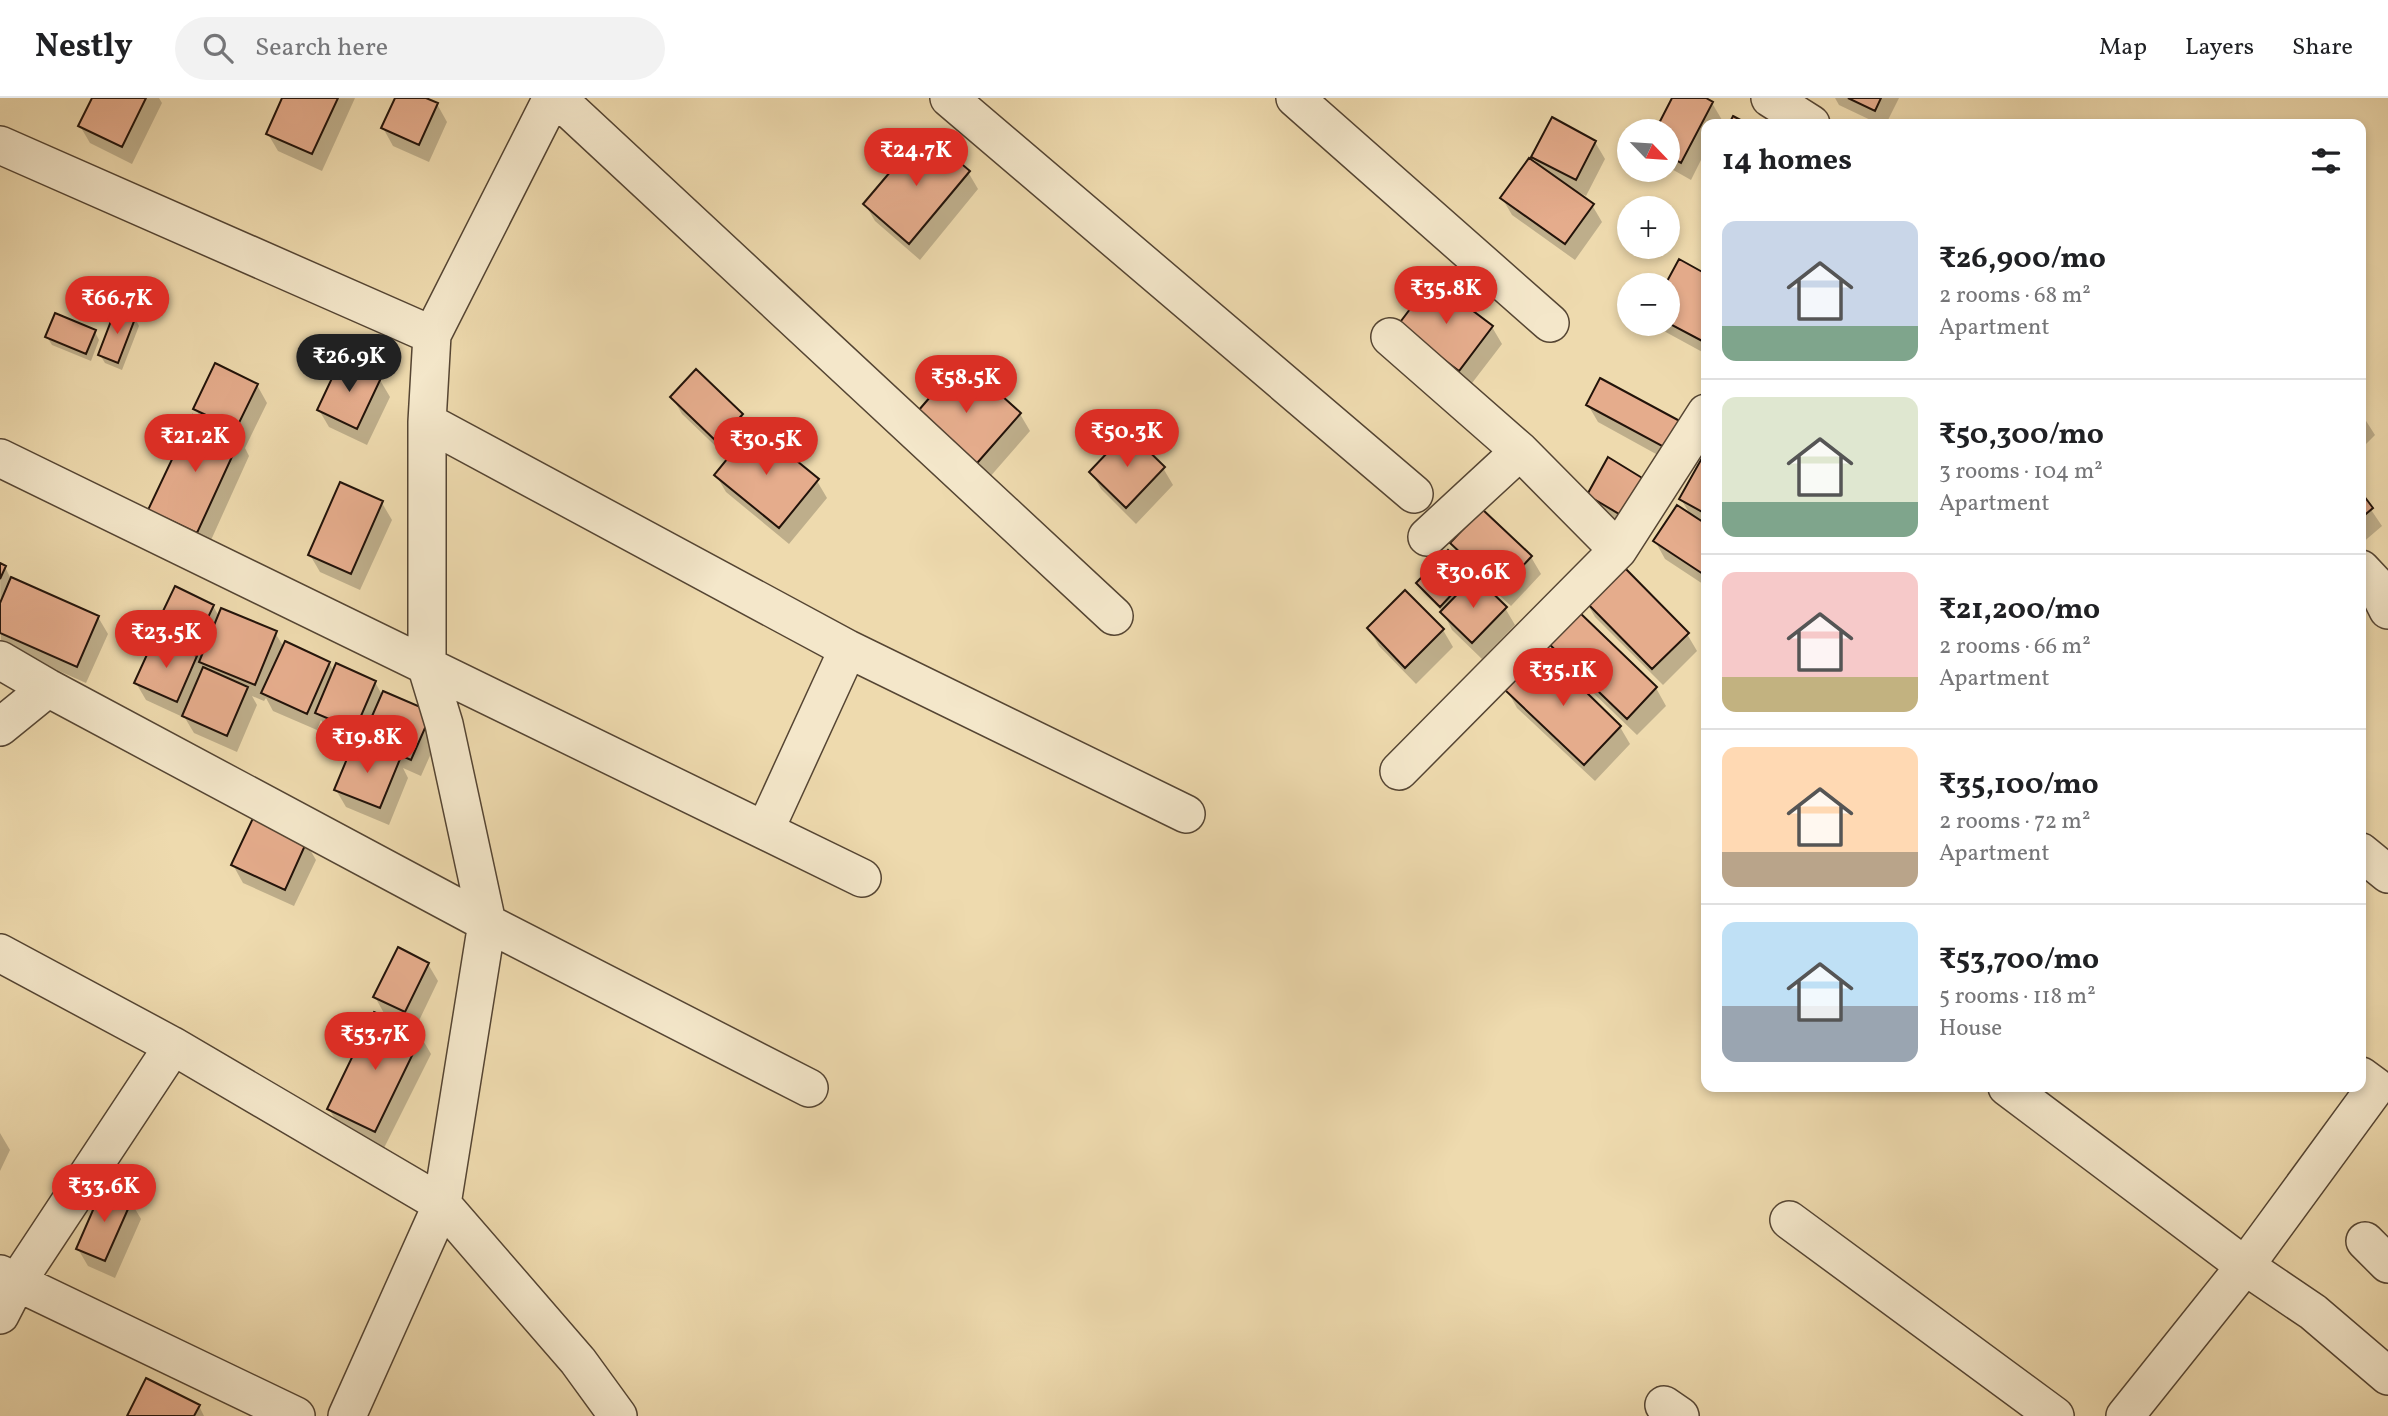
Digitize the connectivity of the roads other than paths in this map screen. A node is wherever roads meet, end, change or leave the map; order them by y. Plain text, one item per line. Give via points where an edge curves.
1 (552, 98) edge
2 (557, 98) edge
3 (949, 98) edge
4 (1296, 98) edge
5 (1770, 98) edge
6 (1803, 119) edge
7 (0, 145) edge
8 (1550, 323) dead end
9 (432, 335) junction
10 (1390, 337) dead end
11 (1701, 421) edge
12 (427, 422) junction
13 (1520, 451) junction
14 (0, 458) edge
15 (1414, 494) dead end
16 (1427, 537) dead end
17 (1618, 550) junction
18 (2366, 574) edge
19 (2388, 611) edge
20 (1114, 616) dead end
21 (848, 649) junction
22 (0, 660) edge
23 (427, 668) junction
24 (48, 688) junction
25 (0, 727) edge
26 (1399, 771) dead end
27 (1186, 814) dead end
28 (765, 830) junction
29 (2366, 856) edge
30 (2388, 874) edge
31 (862, 878) dead end
32 (487, 923) junction
33 (0, 953) edge
34 (173, 1046) junction
35 (2378, 1082) edge
36 (809, 1088) dead end
37 (2014, 1092) edge
38 (442, 1204) junction
39 (1789, 1220) dead end
40 (2245, 1266) junction
41 (8, 1278) edge
42 (0, 1315) edge
43 (2388, 1376) edge
44 (359, 1412) edge
45 (296, 1416) edge
46 (618, 1416) edge
47 (2055, 1416) edge
48 (2125, 1416) edge

1 - 9 street
2 - 20 street
3 - 15 street
4 - 8 street
5 - 6 street
7 - 9 street
9 - 12 street
10 - 13 street
11 - 17 street
12 - 21 street
12 - 23 street
13 - 16 street
13 - 17 street
14 - 23 street
17 - 26 street
18 - 19 street
21 - 27 street
21 - 28 street
22 - 24 street
23 - 28 street
23 - 32 street via 444,724
24 - 25 street
24 - 32 street
28 - 31 street
29 - 30 street
32 - 36 street
32 - 38 street
33 - 34 street
34 - 38 street
34 - 41 street
35 - 40 street
37 - 40 street
38 - 44 street
38 - 46 street via 578,1361
39 - 47 street
40 - 43 street via 2312,1312
40 - 48 street
41 - 42 street
41 - 45 street

